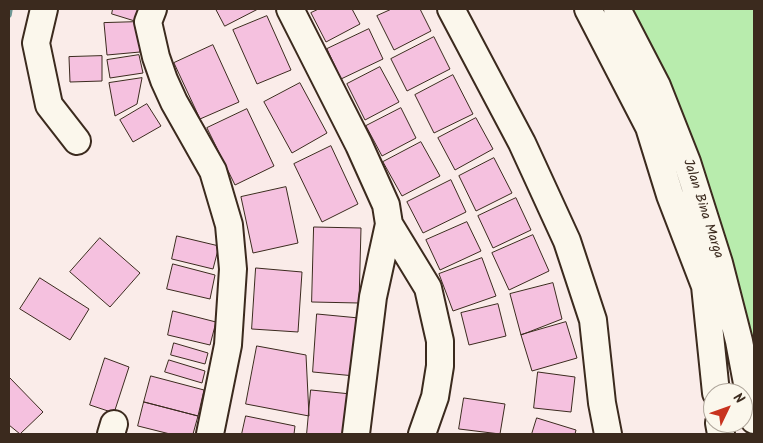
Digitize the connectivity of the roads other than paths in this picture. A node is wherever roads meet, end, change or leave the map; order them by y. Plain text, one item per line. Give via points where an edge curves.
1 (44, 9) edge
2 (153, 9) edge
3 (290, 9) edge
4 (451, 9) edge
5 (588, 9) edge
6 (617, 9) edge
7 (77, 141) dead end
8 (389, 224) junction
9 (715, 383) edge
10 (754, 420) edge
11 (210, 434) edge
12 (356, 434) edge
13 (422, 434) edge
14 (608, 434) edge

1 - 7 street via 36,43 49,106
2 - 11 street via 148,22 164,80 213,171 229,225 232,269 228,345
3 - 8 street via 359,145 386,205
4 - 14 street via 522,143 568,241 593,320
5 - 9 street, Jalan Bina Marga via 649,127 670,195 705,286
6 - 10 street, Jalan Bina Marga via 657,86 688,162 739,341
8 - 12 street via 373,297
8 - 13 street via 428,288 440,341 435,397

